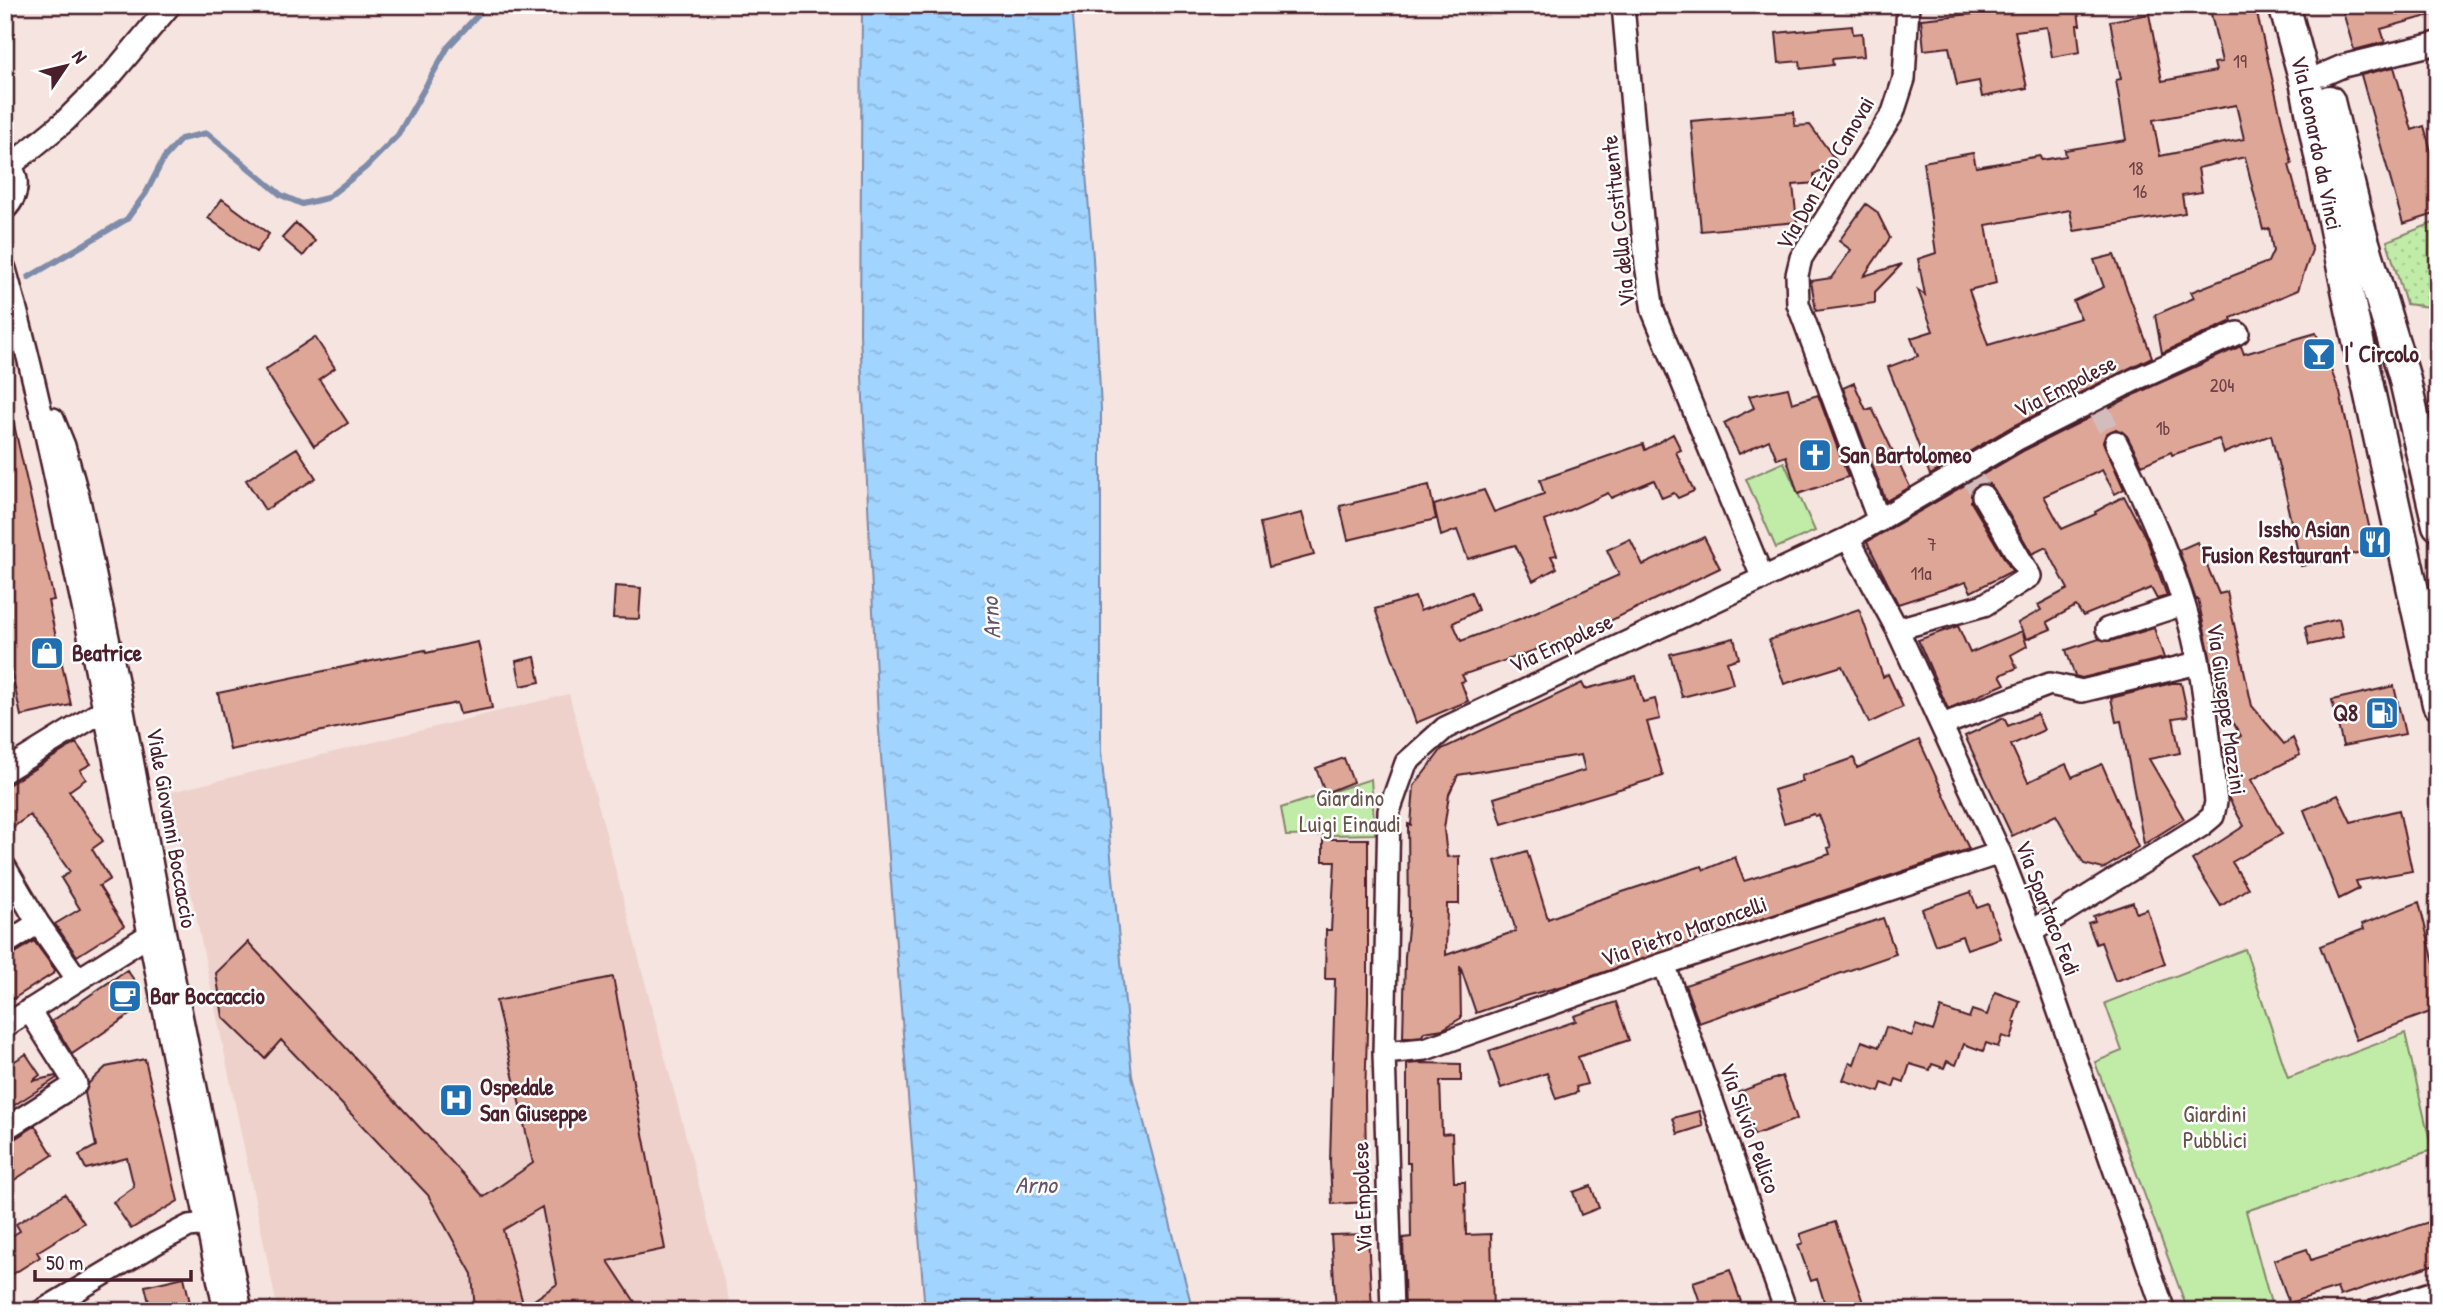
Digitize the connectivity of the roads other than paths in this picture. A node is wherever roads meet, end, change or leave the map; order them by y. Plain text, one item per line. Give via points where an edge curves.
1 (170, 5) edge
2 (1623, 5) edge
3 (1909, 5) edge
4 (2284, 5) edge
5 (2302, 5) edge
6 (2438, 43) edge
7 (2322, 75) junction
8 (8, 164) edge
9 (5, 209) edge
10 (5, 269) edge
11 (2238, 333) dead end
12 (31, 362) junction
13 (2116, 442) tunnel mouth
14 (1983, 495) tunnel mouth
15 (1879, 521) junction
16 (2438, 525) edge
17 (1848, 538) junction
18 (1763, 579) junction
19 (2427, 601) edge
20 (2184, 604) junction
21 (1897, 629) junction
22 (2107, 629) dead end
23 (2199, 663) junction
24 (2438, 704) edge
25 (104, 710) junction
26 (1942, 725) junction
27 (5, 771) edge
28 (2000, 853) junction
29 (5, 867) edge
30 (38, 923) junction
31 (2031, 932) junction
32 (149, 935) junction
33 (5, 944) edge
34 (1664, 964) junction
35 (78, 980) junction
36 (29, 1010) junction
37 (5, 1026) edge
38 (1384, 1053) junction
39 (5, 1129) edge
40 (206, 1224) junction
41 (2438, 1291) edge
42 (42, 1311) edge
43 (225, 1311) edge
44 (241, 1311) edge
45 (1392, 1311) edge
46 (1786, 1311) edge
47 (2164, 1311) edge
48 (2375, 1311) edge

1 - 8 street via 65,121
2 - 18 street, Via della Costituente via 1653,311
3 - 15 street, Via Don Ezio Canovai via 1904,79 1893,113 1801,258 1797,275 1798,304
4 - 19 main road, Via Leonardo da Vinci via 2305,81 2346,282
5 - 7 main road, Via Leonardo da Vinci
6 - 7 street
7 - 16 main road, Via Leonardo da Vinci via 2361,233 2404,376
8 - 9 street via 17,183
10 - 12 street, Viale Giovanni Boccaccio
11 - 15 street, Via Empolese via 2096,405 2019,438 1969,473
12 - 25 street, Viale Giovanni Boccaccio
12 - 44 street, Viale Giovanni Boccaccio via 64,446 79,500
13 - 20 street, Via Giuseppe Mazzini via 2161,539
14 - 21 street via 2030,576 1984,605
15 - 17 street, Via Empolese
17 - 18 street, Via Empolese
17 - 21 street, Via Spartaco Fedi
18 - 38 street, Via Empolese via 1445,728 1406,763 1390,811
19 - 24 main road, Via Leonardo da Vinci
20 - 22 street, Via Giuseppe Mazzini
20 - 23 street, Via Giuseppe Mazzini
21 - 26 street, Via Spartaco Fedi
23 - 26 street via 2082,691 2050,684
23 - 31 street, Via Giuseppe Mazzini via 2216,803 2213,816
25 - 27 street
25 - 32 street, Viale Giovanni Boccaccio
26 - 28 street, Via Spartaco Fedi
28 - 31 street, Via Spartaco Fedi
28 - 34 street, Via Pietro Maroncelli
29 - 30 street
30 - 33 street
30 - 35 street
31 - 47 street, Via Spartaco Fedi
32 - 35 street
32 - 40 street, Viale Giovanni Boccaccio
34 - 38 street, Via Pietro Maroncelli via 1425,1049
34 - 46 street, Via Silvio Pellico
35 - 36 street
36 - 37 street
36 - 39 street via 76,1084
38 - 45 street, Via Empolese
40 - 42 street via 189,1226 156,1243
40 - 43 street, Viale Giovanni Boccaccio
41 - 48 street

